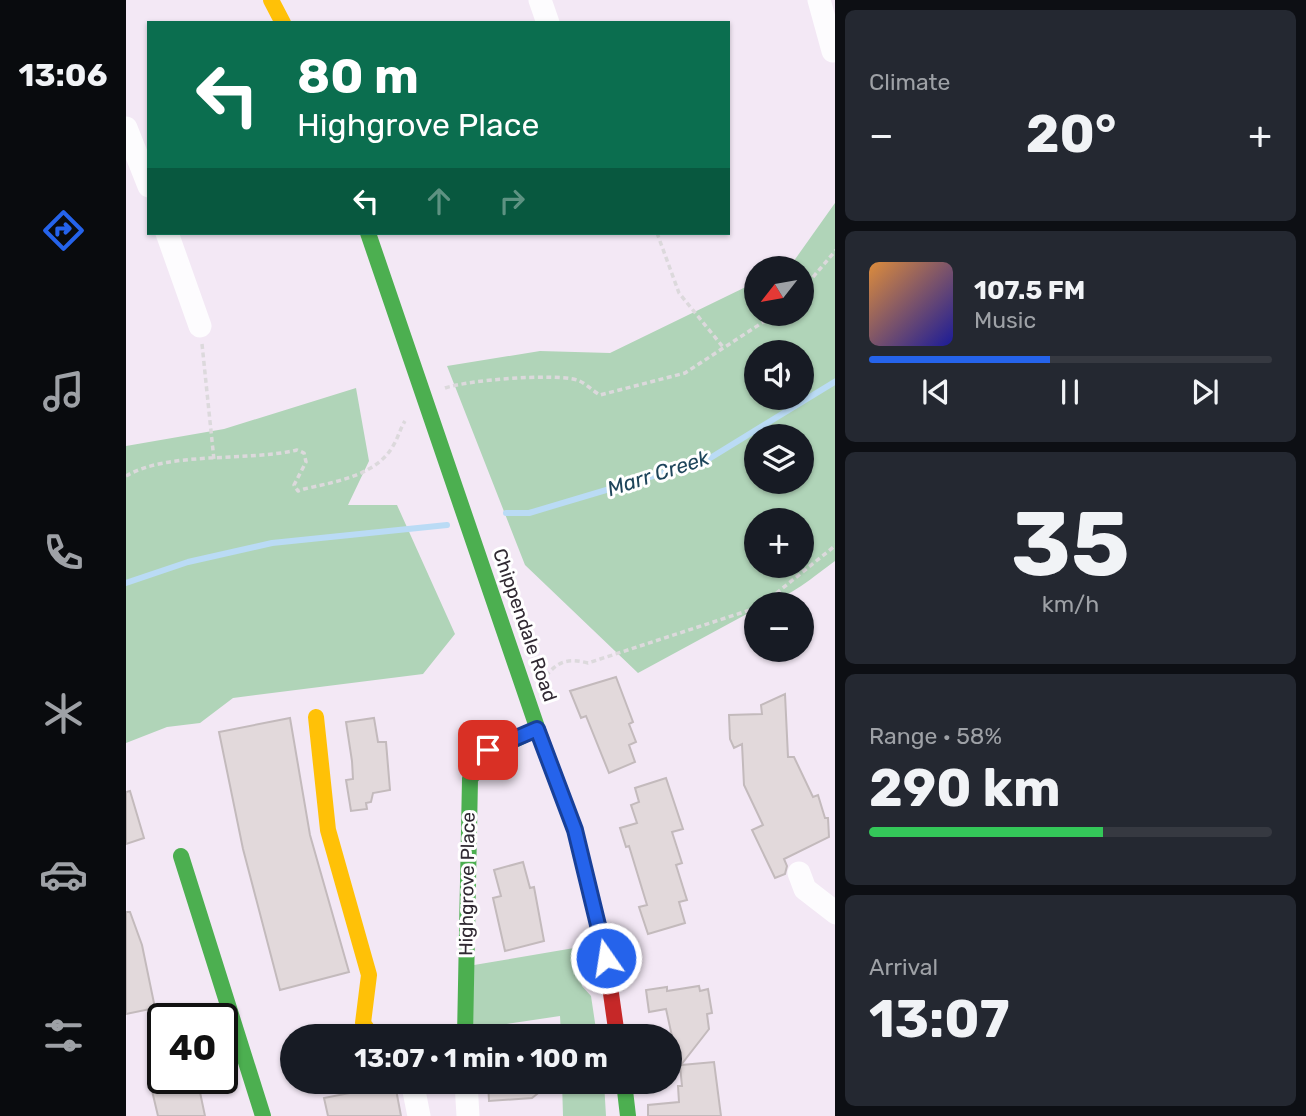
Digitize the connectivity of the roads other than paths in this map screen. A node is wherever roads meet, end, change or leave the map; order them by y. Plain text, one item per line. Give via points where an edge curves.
1 (271, 0) edge
2 (540, 0) edge
3 (819, 0) edge
4 (281, 21) edge
5 (547, 21) edge
6 (833, 51) dead end
7 (126, 128) edge
8 (147, 182) edge
9 (168, 235) edge
10 (369, 235) edge
11 (200, 326) road end
12 (316, 718) dead end
13 (537, 729) junction
14 (181, 856) dead end
15 (799, 873) dead end
16 (835, 913) edge
17 (364, 1024) edge
18 (465, 1024) edge
19 (615, 1024) edge
20 (415, 1094) edge
21 (467, 1094) edge
22 (625, 1094) edge
23 (263, 1116) edge
24 (419, 1116) edge
25 (468, 1116) edge
26 (628, 1116) edge

1 - 4 street
2 - 5 street
3 - 6 street
7 - 8 street
9 - 11 street
10 - 13 street, Chippendale Road
12 - 17 street via 328,830 369,975
13 - 18 street, Highgrove Place via 488,750 470,779
13 - 19 street, Chippendale Road via 575,830 606,958
14 - 23 street
15 - 16 street via 805,889
20 - 24 street
21 - 25 street
22 - 26 street

